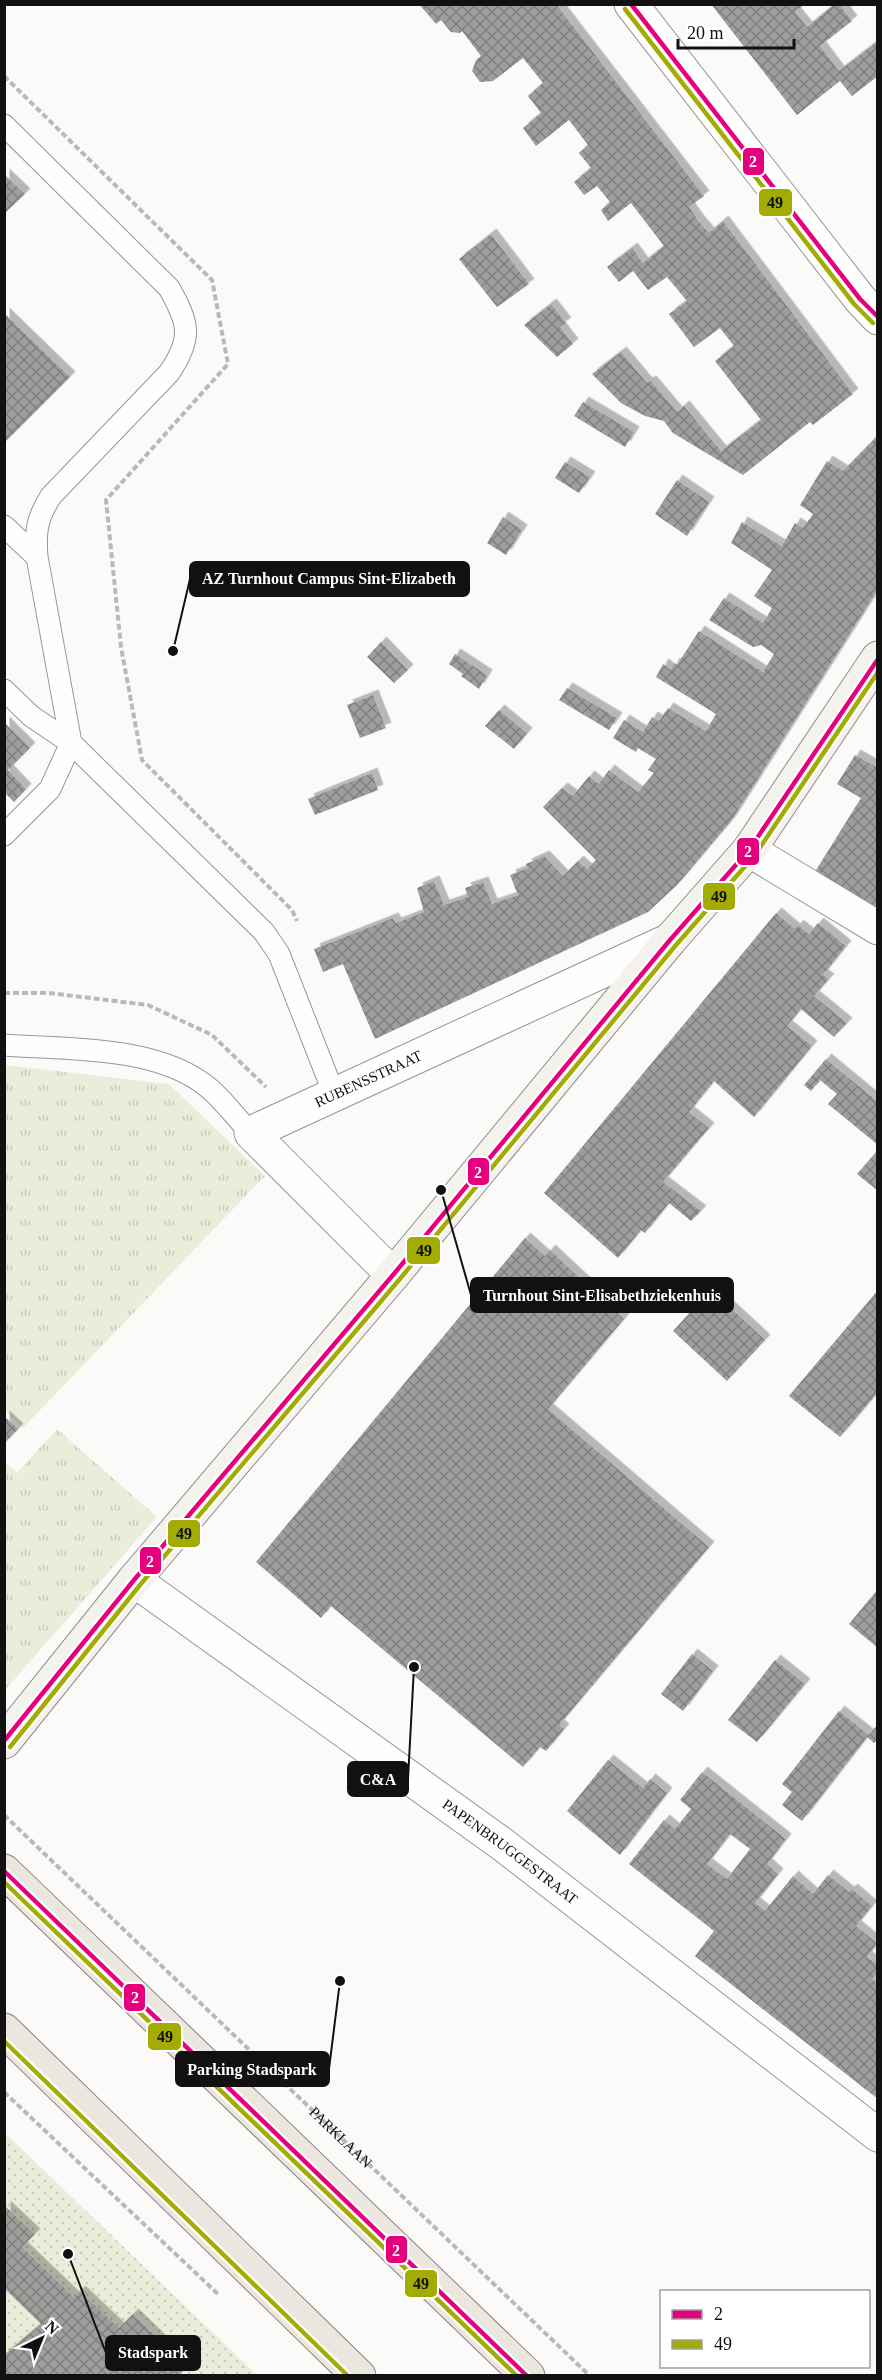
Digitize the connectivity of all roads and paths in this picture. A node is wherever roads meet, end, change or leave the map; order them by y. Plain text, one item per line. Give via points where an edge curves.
1 (631, 4) edge
2 (4, 76) edge
3 (4, 125) edge
4 (878, 318) edge
5 (4, 526) edge
6 (37, 557) junction
7 (878, 658) edge
8 (4, 690) edge
9 (71, 742) junction
10 (4, 835) edge
11 (749, 850) junction
12 (878, 928) edge
13 (301, 931) dead end
14 (670, 940) junction
15 (4, 1045) edge
16 (334, 1094) junction
17 (251, 1133) junction
18 (393, 1275) junction
19 (134, 1580) junction
20 (4, 1742) edge
21 (4, 1815) edge
22 (4, 1871) edge
23 (4, 2030) edge
24 (4, 2092) edge
25 (878, 2135) edge
26 (227, 2303) dead end
27 (359, 2376) edge
28 (528, 2376) edge
29 (590, 2376) edge

1 - 4 street via 852,290
2 - 13 path via 212,280 228,364 106,500 121,647 142,760 292,910
3 - 6 lane via 169,288 182,310 186,332 183,353 169,373 51,496 40,513 35,536
5 - 6 lane
6 - 9 lane
7 - 11 street, RUBENSSTRAAT
8 - 9 lane via 31,716
9 - 10 lane via 50,789
9 - 16 lane via 264,932 279,954
11 - 12 street
11 - 14 street, RUBENSSTRAAT
14 - 16 street, RUBENSSTRAAT
14 - 18 street, RUBENSSTRAAT
15 - 17 lane via 126,1054 165,1063 210,1089
16 - 17 street, RUBENSSTRAAT
17 - 18 street
18 - 19 street, RUBENSSTRAAT
19 - 20 street, RUBENSSTRAAT
19 - 25 street, PAPENBRUGGESTRAAT via 502,1844
21 - 29 path, PARKLAAN
22 - 28 main road
23 - 27 main road
24 - 26 path

